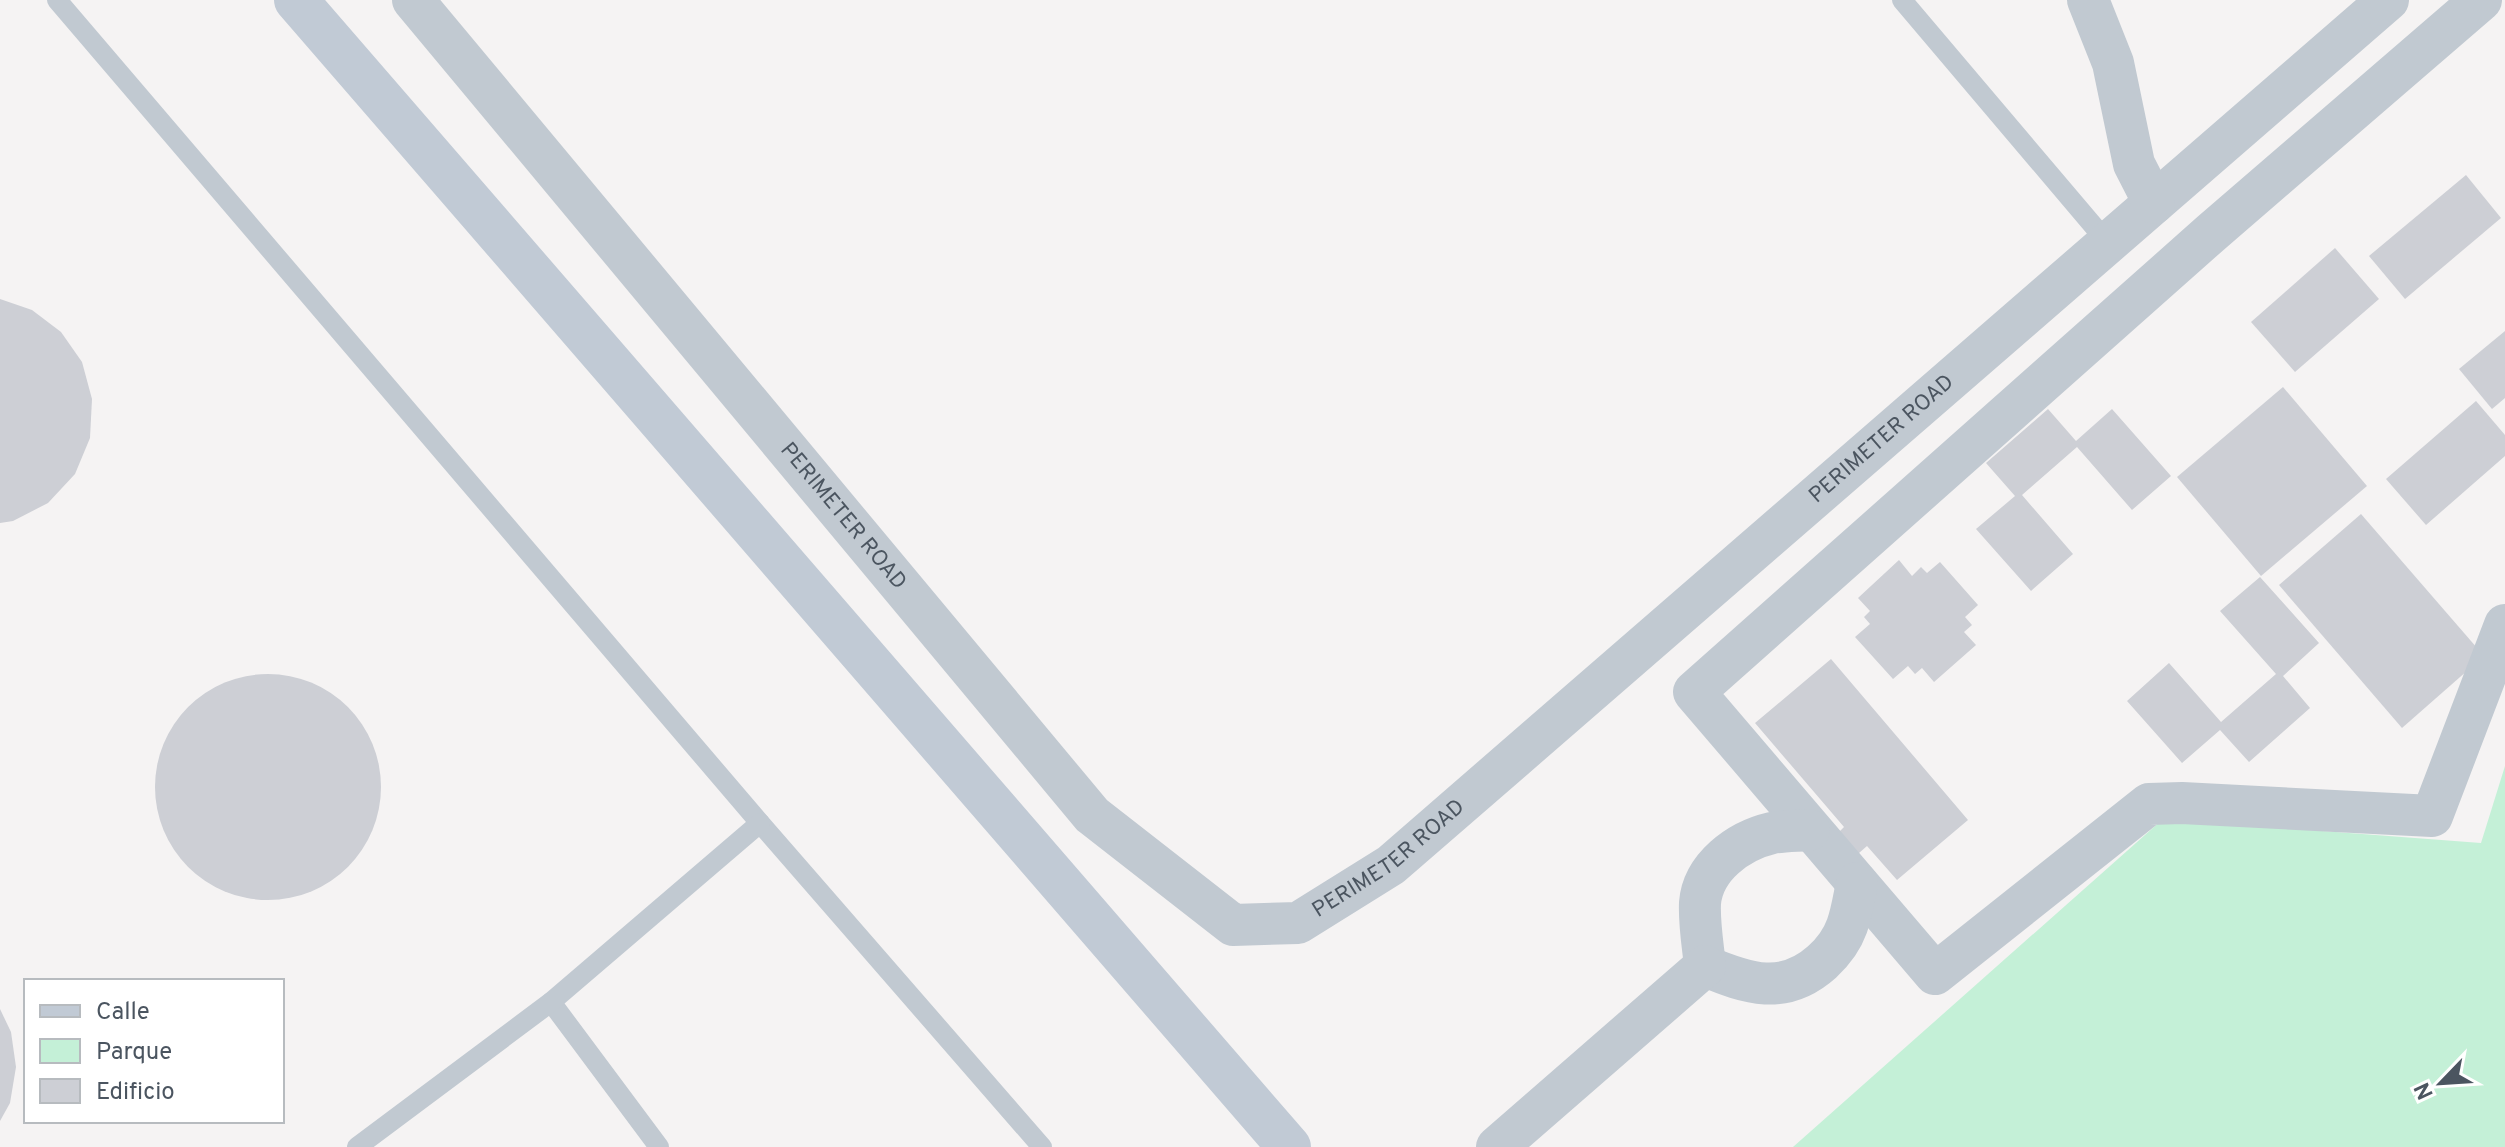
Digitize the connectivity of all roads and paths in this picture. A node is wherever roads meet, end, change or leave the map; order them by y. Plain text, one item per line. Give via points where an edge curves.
1 (57, 0) edge
2 (296, 0) edge
3 (413, 0) edge
4 (1902, 0) edge
5 (2088, 0) edge
6 (2388, 0) edge
7 (2481, 0) edge
8 (2154, 203) junction
9 (2108, 243) junction
10 (2505, 625) edge
11 (760, 823) junction
12 (1809, 830) junction
13 (1857, 883) junction
14 (1705, 966) junction
15 (551, 1002) junction
16 (357, 1147) edge
17 (659, 1147) edge
18 (1042, 1147) edge
19 (1289, 1147) edge
20 (1497, 1147) edge

1 - 11 lane
2 - 19 street
3 - 9 street, PERIMETER ROAD via 1092,815 1233,925 1298,923 1391,865
4 - 9 lane
5 - 8 street via 2113,63 2134,164
6 - 8 street, PERIMETER ROAD
7 - 12 street via 1694,692
8 - 9 street, PERIMETER ROAD
10 - 13 street via 2432,816 2149,804 1935,974
11 - 15 lane
11 - 18 lane
12 - 13 street
12 - 14 street via 1773,833 1736,848 1710,875 1700,906
13 - 14 street via 1842,938 1810,972 1772,984
14 - 20 street
15 - 16 lane
15 - 17 lane

